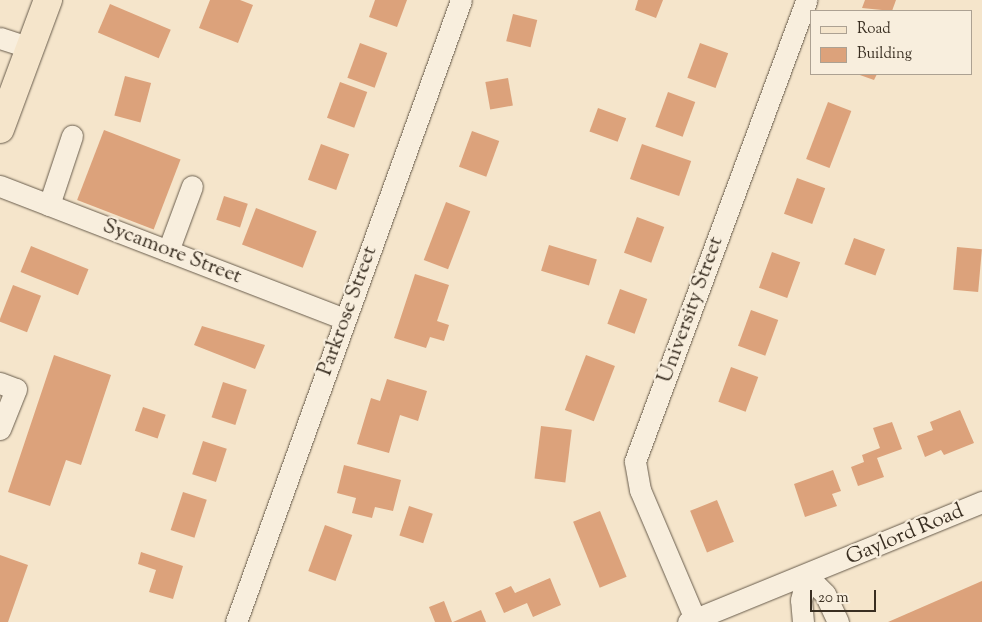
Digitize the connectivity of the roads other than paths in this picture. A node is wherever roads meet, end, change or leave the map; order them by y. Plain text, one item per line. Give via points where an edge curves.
1 (48, 0) edge
2 (461, 0) edge
3 (806, 0) edge
4 (0, 38) edge
5 (30, 48) junction
6 (0, 129) edge
7 (72, 136) dead end
8 (0, 186) edge
9 (192, 186) dead end
10 (49, 205) junction
11 (168, 251) junction
12 (345, 319) junction
13 (0, 383) edge
14 (0, 429) edge
15 (982, 502) edge
16 (807, 576) junction
17 (691, 621) edge
18 (236, 622) edge
19 (803, 622) edge
20 (838, 622) edge

1 - 5 main road
2 - 12 street, Parkrose Street
3 - 17 street, University Street via 635,462 640,490
4 - 5 street
5 - 6 main road
7 - 10 street
8 - 10 street, Sycamore Street
9 - 11 street
10 - 11 street, Sycamore Street
11 - 12 street, Sycamore Street
12 - 18 street, Parkrose Street
13 - 14 street via 16,389
15 - 16 street, Gaylord Road
16 - 17 street, Gaylord Road
16 - 19 street via 801,600
16 - 20 street via 826,594

